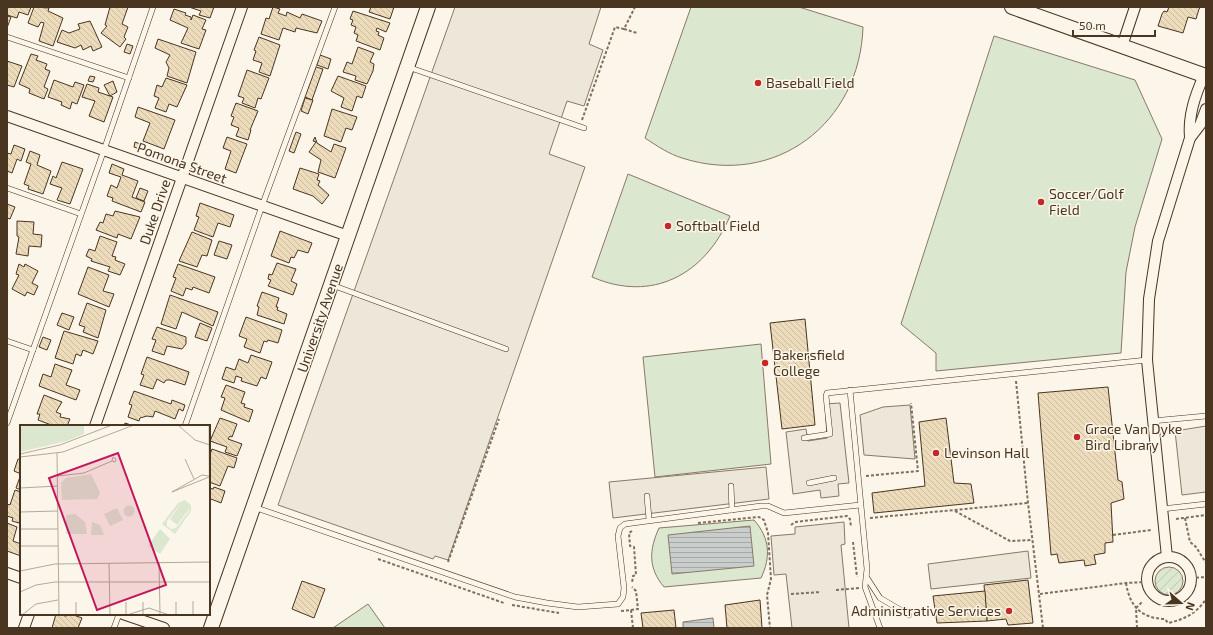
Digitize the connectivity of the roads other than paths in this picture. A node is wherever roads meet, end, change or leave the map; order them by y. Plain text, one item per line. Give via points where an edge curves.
1 (153, 7) edge
2 (242, 7) edge
3 (335, 7) edge
4 (428, 7) edge
5 (1012, 7) edge
6 (1135, 7) edge
7 (7, 37) edge
8 (1122, 46) junction
9 (408, 67) junction
10 (1205, 76) edge
11 (129, 78) junction
12 (1206, 109) edge
13 (7, 116) edge
14 (1203, 123) edge
15 (582, 127) road end
16 (1190, 138) junction
17 (104, 150) junction
18 (182, 178) junction
19 (7, 188) edge
20 (262, 206) junction
21 (82, 214) junction
22 (348, 236) junction
23 (331, 285) junction
24 (7, 341) edge
25 (506, 349) dead end
26 (33, 350) junction
27 (1147, 360) junction
28 (850, 390) junction
29 (1206, 416) edge
30 (1152, 421) junction
31 (7, 423) edge
32 (95, 425) edge
33 (185, 425) edge
34 (804, 438) dead end
35 (834, 478) dead end
36 (809, 483) dead end
37 (730, 486) dead end
38 (647, 496) dead end
39 (1206, 504) edge
40 (860, 505) junction
41 (253, 506) junction
42 (1162, 509) junction
43 (732, 510) junction
44 (649, 519) junction
45 (1166, 557) junction
46 (7, 573) edge
47 (20, 578) edge
48 (867, 578) junction
49 (29, 615) edge
50 (119, 615) edge
51 (127, 615) edge
52 (909, 615) dead end
53 (24, 628) edge
54 (114, 628) edge
55 (164, 628) edge
56 (211, 628) edge
57 (880, 628) edge

1 - 11 lane
2 - 18 street, Duke Drive
3 - 20 lane
4 - 9 street, University Avenue
5 - 8 street
6 - 8 street
7 - 11 lane
8 - 10 street
9 - 15 lane
9 - 22 street, University Avenue
10 - 16 street via 1195,98 1189,123
11 - 17 lane
12 - 14 street
13 - 17 street, Pomona Street
14 - 16 street
16 - 27 street via 1158,241 1149,299
17 - 18 street, Pomona Street
17 - 21 lane
18 - 20 street, Pomona Street
18 - 32 street, Duke Drive
19 - 21 lane
20 - 22 street, Pomona Street
20 - 33 lane
21 - 26 lane
22 - 23 street, University Avenue
23 - 25 lane
23 - 41 street, University Avenue
24 - 26 lane
26 - 31 lane
27 - 28 lane
27 - 30 street
28 - 34 lane via 827,393 830,434
28 - 40 lane
29 - 30 lane
30 - 42 street
35 - 36 lane
37 - 43 lane
38 - 44 lane
39 - 42 lane
40 - 43 lane via 784,513 768,506
40 - 48 lane
41 - 44 lane via 515,597 578,607 618,604 623,597 624,588 618,536 620,528 625,524
41 - 56 street, University Avenue
42 - 45 street
43 - 44 lane
45 - 45 street via 1154,563 1147,582 1153,595 1159,599 1172,601 1184,595 1191,578 1185,564
46 - 47 street
48 - 52 lane via 880,598
48 - 57 lane via 866,587
49 - 53 street
50 - 54 lane
51 - 55 street

